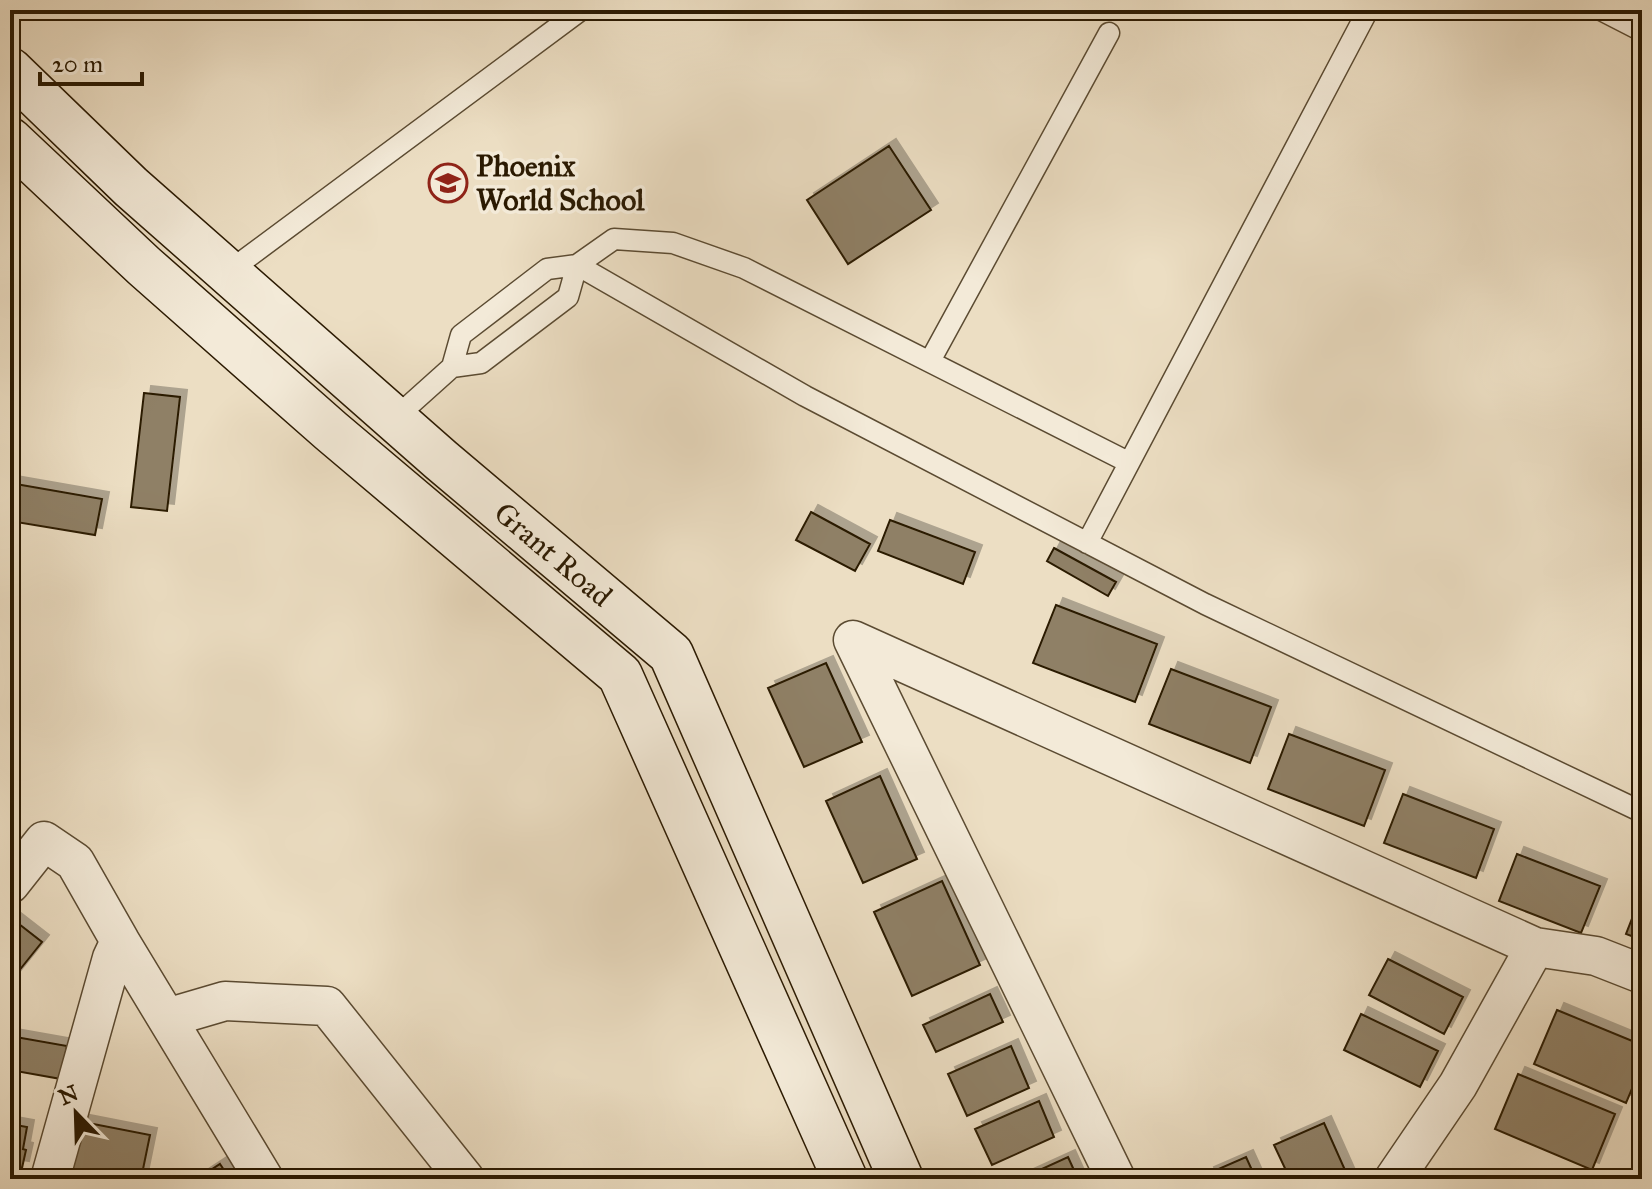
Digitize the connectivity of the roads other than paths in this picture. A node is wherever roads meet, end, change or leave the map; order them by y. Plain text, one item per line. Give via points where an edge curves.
1 (581, 10) edge
2 (1368, 10) edge
3 (1601, 10) edge
4 (1642, 31) edge
5 (1109, 33) dead end
6 (10, 70) edge
7 (10, 140) edge
8 (577, 265) junction
9 (228, 272) junction
10 (930, 361) junction
11 (452, 367) junction
12 (394, 419) junction
13 (1128, 462) junction
14 (1087, 543) junction
15 (1642, 812) edge
16 (10, 884) edge
17 (120, 941) junction
18 (1535, 947) junction
19 (1642, 974) edge
20 (167, 1018) junction
21 (50, 1179) edge
22 (264, 1179) edge
23 (465, 1179) edge
24 (845, 1179) edge
25 (901, 1179) edge
26 (1116, 1179) edge
27 (1394, 1179) edge

1 - 9 lane
2 - 13 lane
3 - 4 lane
5 - 10 lane
6 - 9 main road, Grant Road
7 - 24 main road, Grant Road via 331,431 620,675
8 - 10 lane via 614,239 673,243 744,268
8 - 11 lane via 568,297 481,363
8 - 11 lane via 547,269 461,335
8 - 14 lane via 805,396
9 - 12 main road, Grant Road
10 - 13 lane
11 - 12 lane
12 - 25 main road, Grant Road via 671,654
13 - 14 lane
14 - 15 lane
16 - 17 street via 44,841 75,862
17 - 20 street
17 - 21 street
18 - 19 street via 1596,956
18 - 26 street via 853,640
18 - 27 street via 1458,1085
20 - 22 street
20 - 23 street via 225,1001 327,1006

